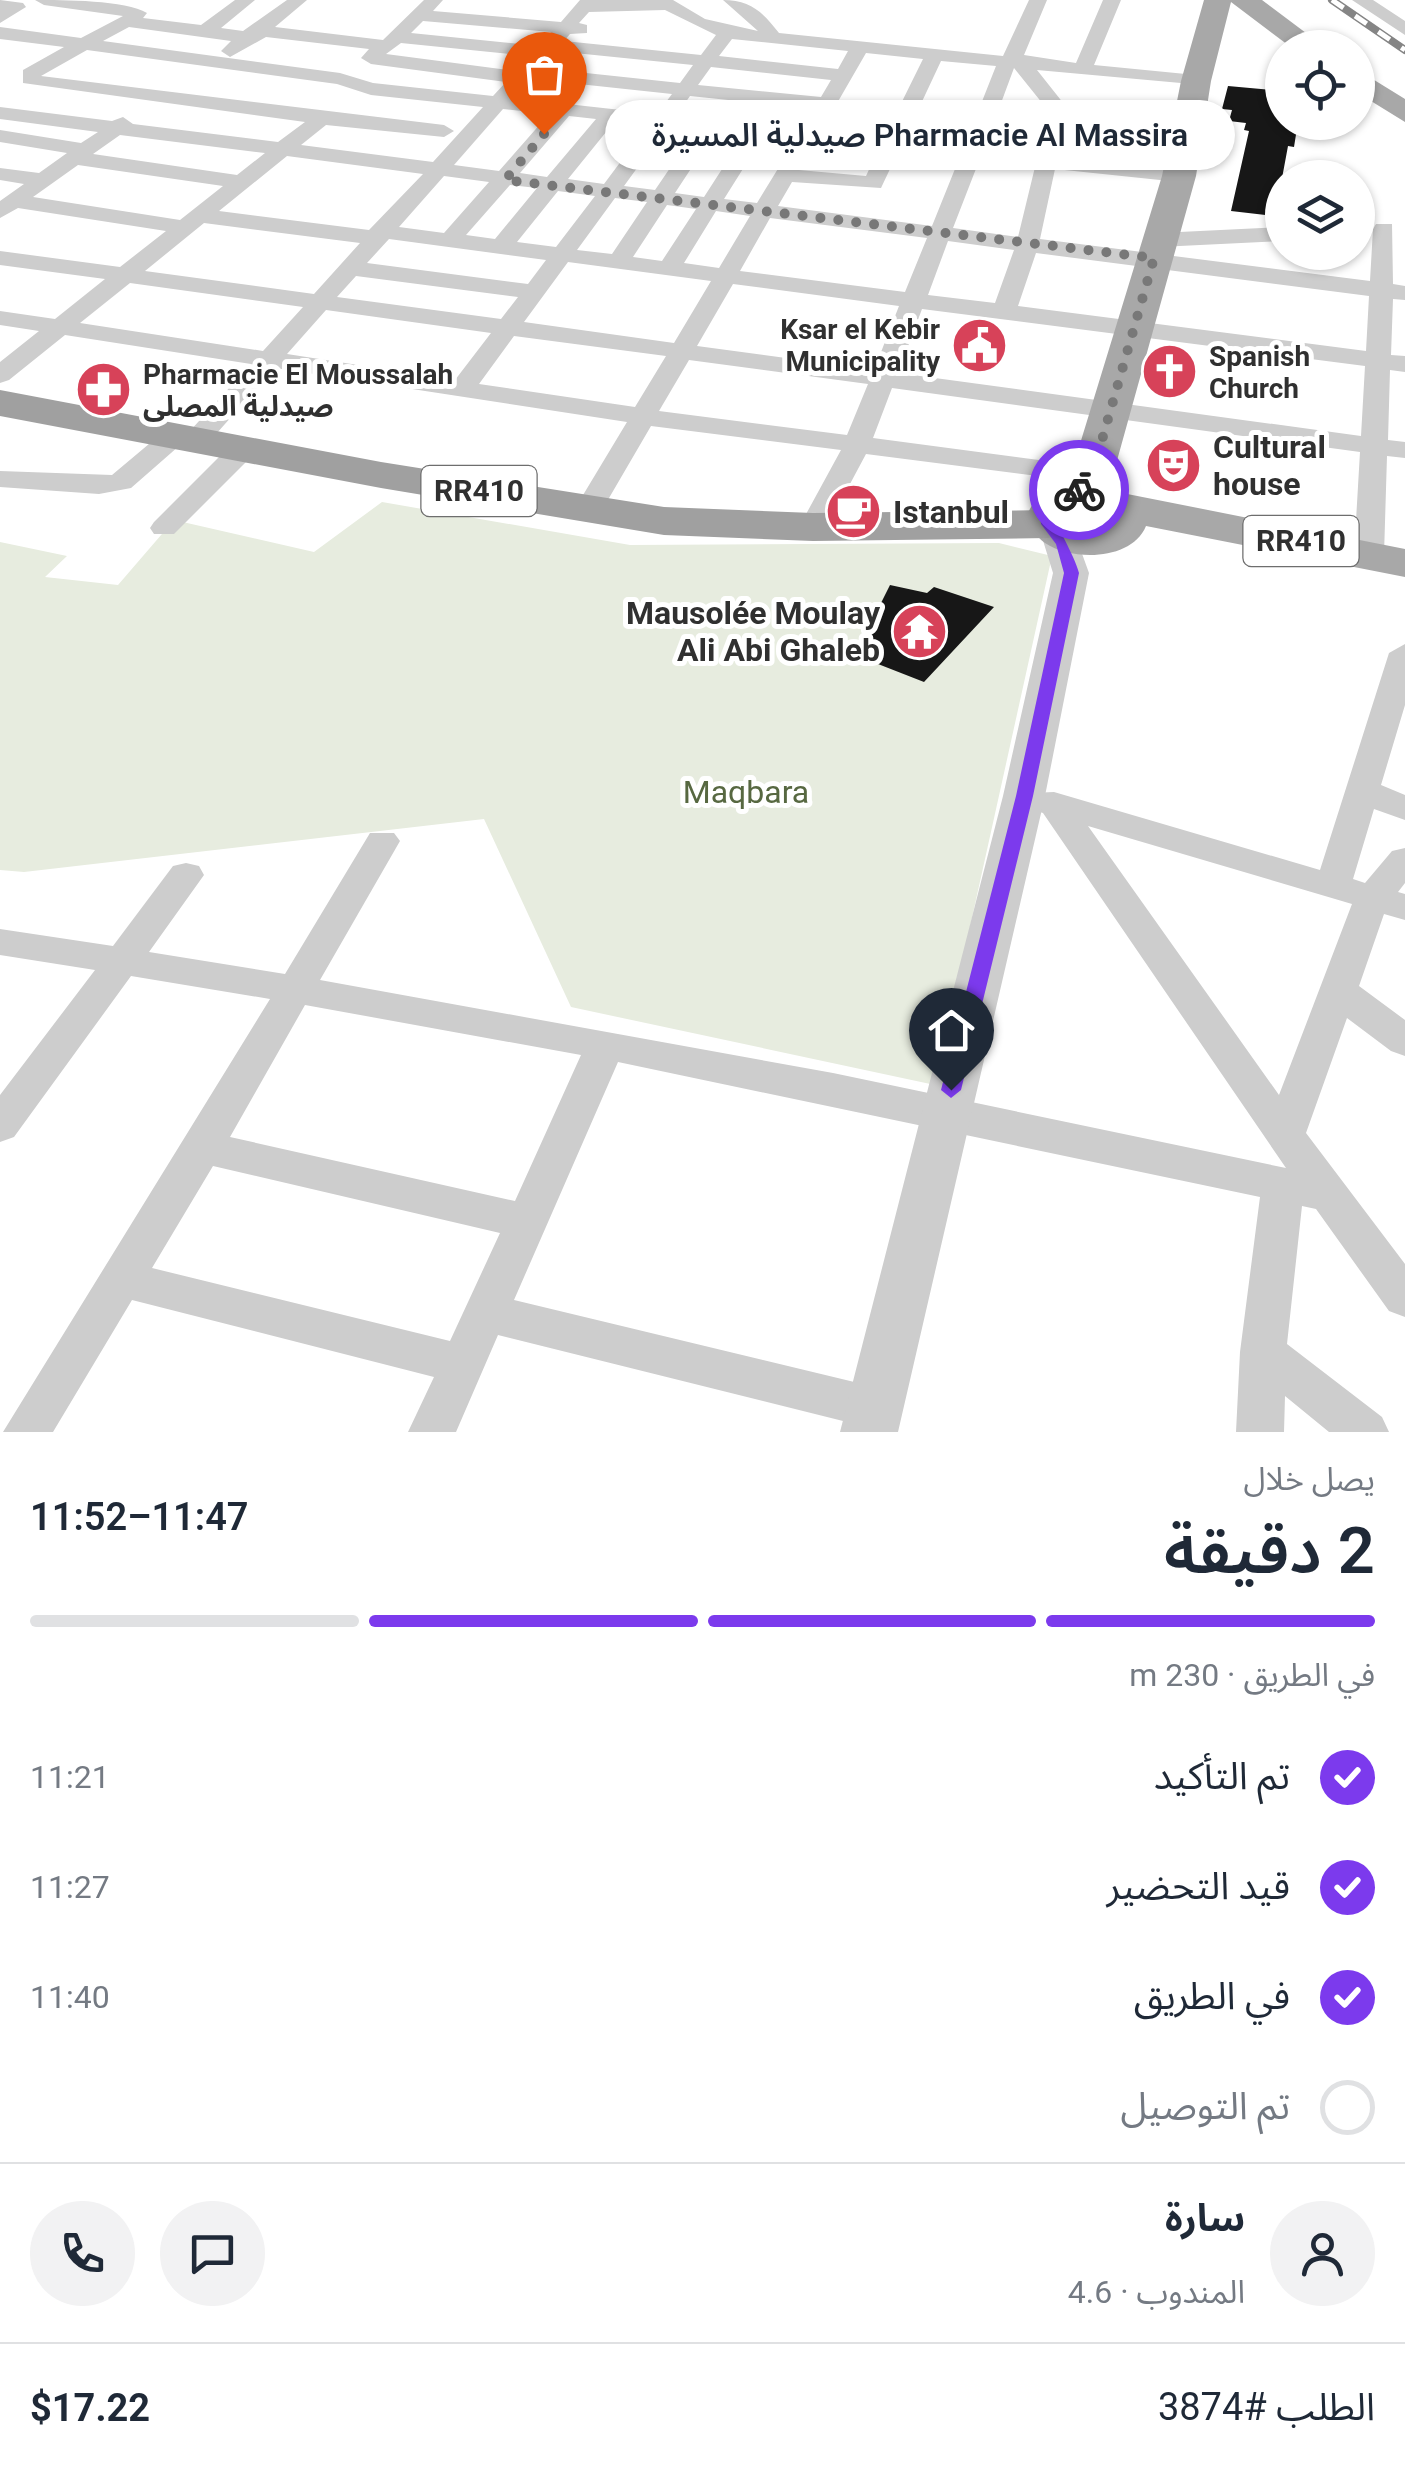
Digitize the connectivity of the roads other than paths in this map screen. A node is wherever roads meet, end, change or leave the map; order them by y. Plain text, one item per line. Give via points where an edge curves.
1 (44, 0) edge
2 (158, 0) edge
3 (246, 0) edge
4 (298, 0) edge
5 (732, 0) edge
6 (1038, 0) edge
7 (1112, 0) edge
8 (1218, 0) edge
9 (1244, 0) edge
10 (1361, 0) edge
11 (663, 2) edge
12 (16, 4) edge
13 (428, 6) edge
14 (132, 17) junction
15 (0, 18) edge
16 (699, 24) junction
17 (568, 25) edge
18 (1405, 28) edge
19 (666, 30) dead end
20 (1286, 30) edge
21 (205, 31) junction
22 (727, 32) junction
23 (0, 33) edge
24 (252, 34) junction
25 (773, 37) junction
26 (82, 44) junction
27 (860, 46) junction
28 (385, 47) junction
29 (935, 53) junction
30 (1012, 60) junction
31 (705, 61) junction
32 (213, 62) junction
33 (1083, 69) junction
34 (525, 75) junction
35 (844, 75) junction
36 (1196, 81) junction
37 (355, 85) junction
38 (685, 91) junction
39 (1375, 92) edge
40 (160, 96) junction
41 (501, 103) junction
42 (828, 104) junction
43 (564, 110) junction
44 (1405, 113) edge
45 (0, 114) edge
46 (610, 115) junction
47 (322, 118) junction
48 (662, 122) junction
49 (708, 126) junction
50 (114, 129) junction
51 (444, 130) dead end
52 (756, 132) junction
53 (0, 136) edge
54 (809, 138) junction
55 (893, 146) junction
56 (277, 152) junction
57 (80, 154) junction
58 (974, 154) junction
59 (1046, 164) junction
60 (1090, 166) junction
61 (433, 172) junction
62 (0, 174) edge
63 (787, 176) junction
64 (1178, 176) junction
65 (42, 180) junction
66 (505, 180) junction
67 (240, 182) junction
68 (554, 186) junction
69 (610, 194) junction
70 (660, 200) junction
71 (7, 206) edge
72 (709, 206) junction
73 (766, 212) junction
74 (194, 222) junction
75 (1382, 229) edge
76 (940, 234) junction
77 (377, 235) junction
78 (1265, 236) edge
79 (450, 240) junction
80 (1028, 242) junction
81 (501, 246) junction
82 (1156, 249) junction
83 (565, 254) junction
84 (0, 258) edge
85 (619, 261) junction
86 (348, 268) junction
87 (669, 268) junction
88 (124, 276) junction
89 (728, 276) junction
90 (1393, 291) edge
91 (535, 292) junction
92 (912, 299) junction
93 (316, 304) junction
94 (1004, 311) junction
95 (0, 318) edge
96 (60, 328) junction
97 (508, 329) junction
98 (1134, 329) junction
99 (684, 353) junction
100 (1375, 360) junction
101 (265, 362) junction
102 (1405, 364) edge
103 (0, 374) edge
104 (882, 379) junction
105 (462, 389) junction
106 (0, 403) edge
107 (1112, 410) junction
108 (646, 417) junction
109 (188, 435) junction
110 (1374, 446) junction
111 (245, 447) junction
112 (856, 447) junction
113 (1405, 450) edge
114 (0, 479) edge
115 (588, 510) junction
116 (1084, 518) junction
117 (814, 527) junction
118 (164, 528) dead end
119 (1387, 559) edge
120 (1405, 653) edge
121 (1363, 790) junction
122 (1039, 800) junction
123 (1405, 810) edge
124 (382, 841) dead end
125 (1405, 860) edge
126 (186, 875) dead end
127 (1333, 886) junction
128 (1389, 902) edge
129 (0, 942) edge
130 (120, 960) junction
131 (1338, 991) junction
132 (294, 992) junction
133 (1405, 1041) edge
134 (606, 1044) junction
135 (947, 1109) junction
136 (0, 1126) edge
137 (1285, 1135) junction
138 (203, 1146) junction
139 (1283, 1184) junction
140 (1329, 1195) junction
141 (526, 1221) junction
142 (122, 1279) junction
143 (1405, 1298) edge
144 (485, 1312) junction
145 (1263, 1352) junction
146 (462, 1364) junction
147 (872, 1420) edge
148 (27, 1432) edge
149 (432, 1432) edge
150 (1260, 1432) edge
151 (1365, 1432) edge

1 - 14 street
2 - 14 street
3 - 21 street
4 - 24 street
5 - 25 street
6 - 30 street
7 - 33 street
8 - 36 main road
9 - 20 main road
10 - 18 street
11 - 16 street
11 - 17 street
12 - 15 street
13 - 17 street
13 - 28 street
14 - 21 street
14 - 26 street
16 - 19 street
16 - 22 street
17 - 28 street
17 - 31 street via 632,53
17 - 34 street
21 - 24 street
22 - 25 street
22 - 31 street
23 - 26 street
24 - 28 street
24 - 32 street
25 - 27 street
26 - 32 street
26 - 40 street via 29,78
27 - 29 street
27 - 35 street
28 - 34 street
28 - 37 street
29 - 30 street
29 - 55 street
30 - 33 street
30 - 58 street
30 - 60 street via 1054,102
31 - 35 street
31 - 38 street
32 - 37 street
32 - 40 street
33 - 36 street
34 - 38 street
34 - 41 street
35 - 42 street
36 - 64 main road
37 - 41 street
37 - 47 street
38 - 42 street
38 - 48 street
39 - 44 main road
40 - 47 street
40 - 50 street
41 - 43 street
41 - 61 street
42 - 54 street
43 - 46 street
43 - 66 street
45 - 50 street
46 - 48 street
46 - 68 street
47 - 51 street
47 - 56 street
48 - 49 street
48 - 69 street
49 - 52 street
49 - 70 street
50 - 56 street
50 - 57 street
52 - 54 street
52 - 72 street
53 - 57 street
54 - 55 street
54 - 63 street
55 - 58 street
55 - 63 street via 873,183
56 - 61 street
56 - 67 street
57 - 65 street
57 - 67 street
58 - 59 street
58 - 76 street
59 - 60 street
59 - 80 street
60 - 64 street
61 - 66 street
61 - 77 street
62 - 65 street
63 - 73 street
64 - 82 main road
65 - 71 street
66 - 68 street
66 - 79 street
67 - 74 street
68 - 69 street
68 - 81 street
69 - 70 street
69 - 83 street
70 - 72 street
70 - 85 street
71 - 74 street
72 - 73 street
72 - 87 street
73 - 76 street
73 - 89 street
74 - 77 street
74 - 88 street
75 - 90 street
76 - 80 street
76 - 92 street
77 - 79 street
77 - 86 street
78 - 82 street
79 - 81 street
80 - 82 street
80 - 94 street
81 - 83 street
82 - 90 street
82 - 98 main road
83 - 85 street
83 - 91 street
84 - 88 street
85 - 87 street
86 - 91 street
86 - 93 street
87 - 89 street
88 - 93 street
88 - 96 street
89 - 92 street
89 - 99 street
90 - 100 street
91 - 97 street
92 - 94 street
92 - 104 street
93 - 97 street
93 - 101 street
94 - 98 street
95 - 96 street
96 - 101 street
96 - 103 street
97 - 99 street
97 - 105 street
98 - 100 street
98 - 107 main road
99 - 104 street
99 - 108 street
100 - 102 street
100 - 110 street
101 - 105 street
101 - 109 street
104 - 107 street
104 - 112 street
105 - 108 street
106 - 109 highway, RR410
107 - 110 street
107 - 116 main road
108 - 112 street
108 - 115 street
109 - 111 highway, RR410
109 - 114 street via 121,482
110 - 113 street
110 - 119 street
111 - 115 highway, RR410
111 - 118 street
112 - 116 street
112 - 117 street
115 - 117 highway, RR410
116 - 117 highway, RR410
116 - 119 main road, RR410 via 1196,519
116 - 122 street
120 - 121 street
121 - 123 street
121 - 127 street
122 - 127 street
122 - 135 street
122 - 137 street
124 - 132 street
125 - 128 street
126 - 130 street
127 - 128 street
128 - 131 street
129 - 130 street
130 - 132 street
130 - 136 street
131 - 133 street
131 - 137 street
132 - 134 street
132 - 138 street
134 - 135 street
134 - 141 street
135 - 139 street
135 - 147 street
137 - 140 street
138 - 141 street
138 - 142 street
139 - 140 street
139 - 145 street
140 - 143 street
141 - 144 street
142 - 146 street
142 - 148 street
144 - 146 street
144 - 147 street
145 - 150 street
145 - 151 street
146 - 149 street

